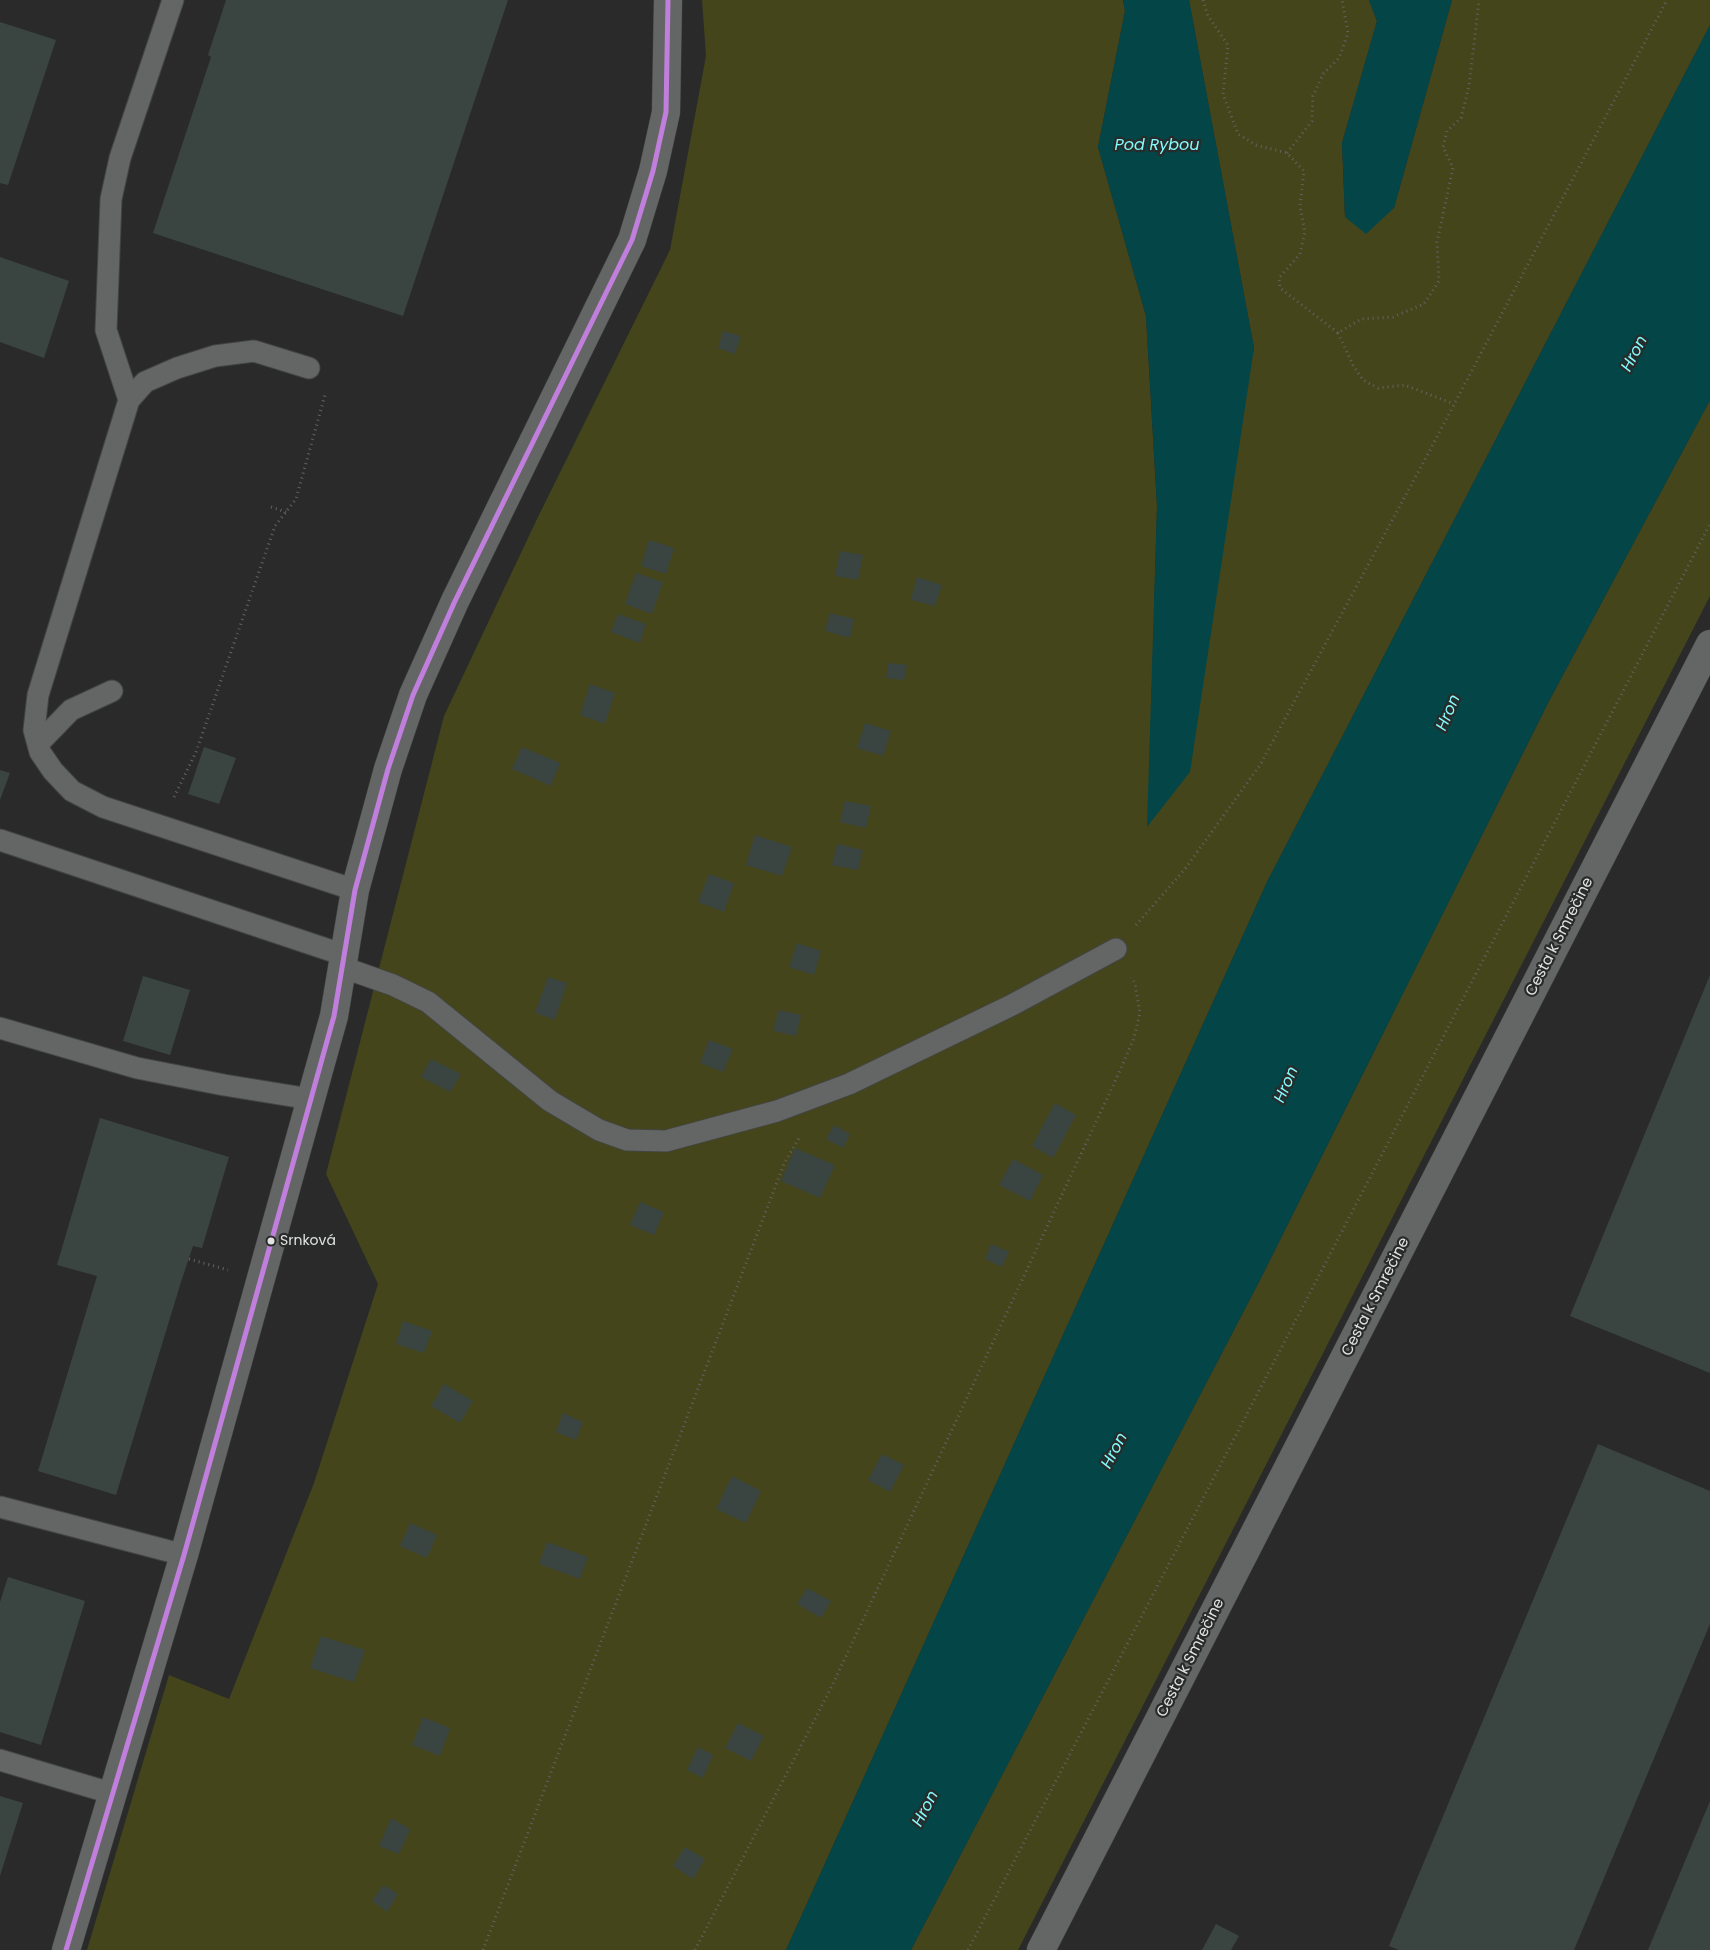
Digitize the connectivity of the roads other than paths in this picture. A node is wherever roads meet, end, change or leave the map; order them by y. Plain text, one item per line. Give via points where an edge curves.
1 (173, 0) edge
2 (668, 0) edge
3 (309, 368) road end
4 (129, 400) junction
5 (1710, 644) edge
6 (112, 691) dead end
7 (38, 744) junction
8 (0, 840) edge
9 (355, 890) junction
10 (1116, 948) road end
11 (343, 961) junction
12 (0, 1028) edge
13 (310, 1099) junction
14 (0, 1507) edge
15 (184, 1555) junction
16 (0, 1760) edge
17 (114, 1794) junction
18 (66, 1950) edge
19 (1041, 1950) edge

1 - 4 lane via 120,158 110,199 106,330
2 - 9 street via 666,112 653,171 632,240 454,600 413,695 388,769
3 - 4 lane via 254,351 215,356 146,382
4 - 7 lane via 38,695 34,730
5 - 19 street, Cesta k Smrečine
6 - 7 lane via 71,710
7 - 9 lane via 53,771 72,791 103,807
8 - 11 lane
9 - 11 street
10 - 11 lane via 1012,1005 849,1084 778,1111 666,1141 627,1140 598,1130 550,1102 428,1002
11 - 13 street via 334,1016
12 - 13 lane via 137,1068
13 - 15 street
14 - 15 lane
15 - 17 street
16 - 17 lane
17 - 18 street

